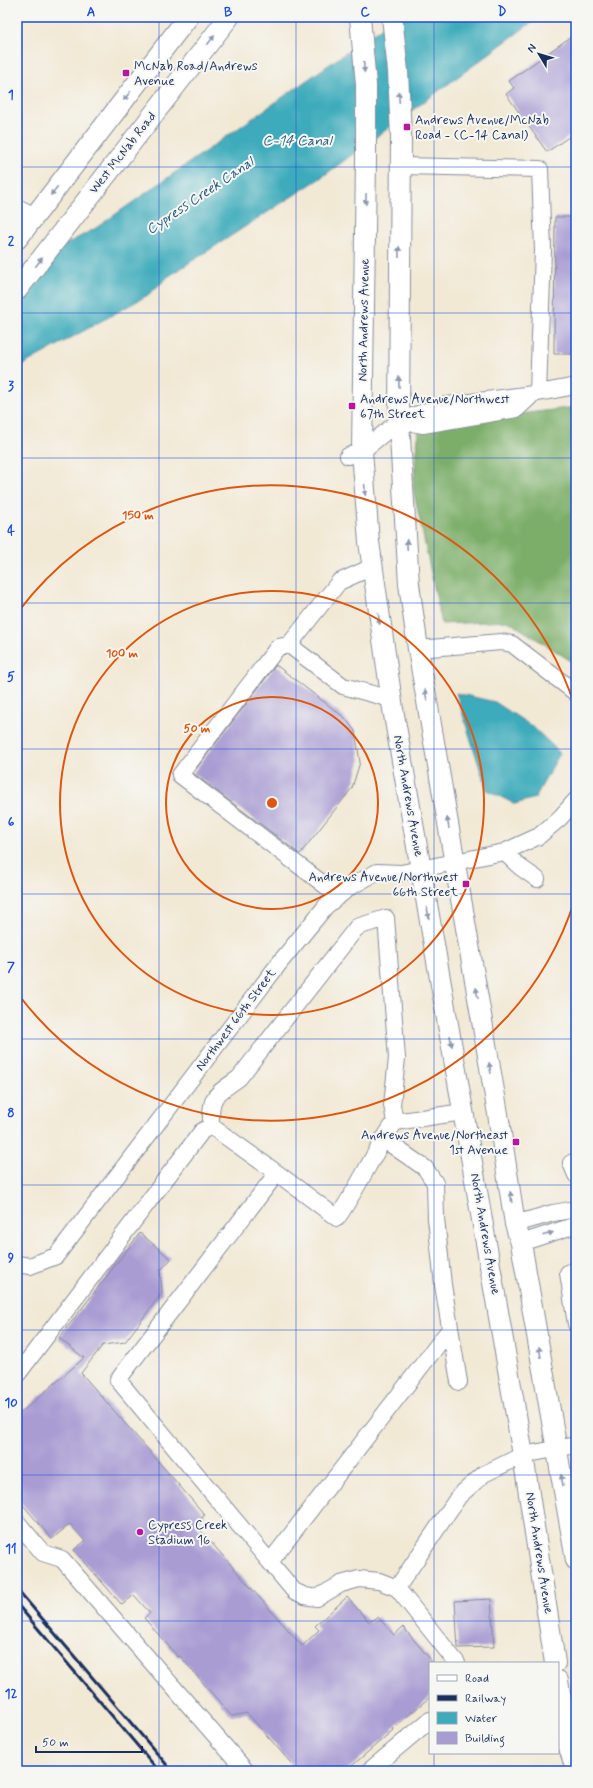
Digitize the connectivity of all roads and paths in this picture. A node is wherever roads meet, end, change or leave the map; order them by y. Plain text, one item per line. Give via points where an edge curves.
1 (188, 17) edge
2 (229, 17) edge
3 (392, 17) edge
4 (361, 23) edge
5 (78, 160) junction
6 (401, 166) junction
7 (103, 180) junction
8 (17, 207) edge
9 (35, 216) junction
10 (17, 239) edge
11 (17, 290) edge
12 (576, 386) edge
13 (536, 393) junction
14 (399, 420) junction
15 (355, 453) junction
16 (372, 567) junction
17 (290, 645) junction
18 (418, 649) junction
19 (576, 693) edge
20 (391, 699) junction
21 (576, 800) edge
22 (504, 852) junction
23 (455, 861) junction
24 (420, 869) junction
25 (537, 879) dead end
26 (339, 896) junction
27 (463, 1112) junction
28 (395, 1122) junction
29 (211, 1126) junction
30 (383, 1139) junction
31 (576, 1161) edge
32 (277, 1173) junction
33 (576, 1175) edge
34 (576, 1209) edge
35 (515, 1224) junction
36 (576, 1224) edge
37 (521, 1243) junction
38 (17, 1264) edge
39 (576, 1270) edge
40 (576, 1324) edge
41 (450, 1329) junction
42 (17, 1375) edge
43 (460, 1382) dead end
44 (576, 1445) edge
45 (557, 1449) junction
46 (523, 1455) junction
47 (17, 1522) edge
48 (576, 1560) edge
49 (270, 1562) junction
50 (397, 1588) junction
51 (456, 1662) edge
52 (555, 1662) edge
53 (559, 1687) edge
54 (429, 1721) edge
55 (576, 1770) edge
56 (246, 1771) edge
57 (369, 1771) edge

1 -> 5 main road
7 -> 2 main road, West McNab Road
6 -> 3 main road via 398,70
4 -> 15 main road, North Andrews Avenue via 366,85 366,160
5 - 7 main road
5 -> 9 main road
6 - 13 street via 540,169 543,250
14 -> 6 main road
11 -> 7 main road, West McNab Road
8 - 9 street
9 - 10 main road
12 - 13 street
13 - 14 street via 517,408 423,425
14 - 15 street
18 -> 14 main road via 409,584
15 -> 16 main road, North Andrews Avenue
16 - 17 street via 339,582
16 -> 20 main road, North Andrews Avenue
17 - 20 street via 343,686
17 - 26 street via 278,647 180,775
18 - 19 street via 501,642 512,644
23 -> 18 main road
20 - 24 main road, North Andrews Avenue
21 - 22 street, Northwest 66th Street via 539,836
22 - 23 street, Northwest 66th Street
22 - 25 street
23 - 24 street, Northwest 66th Street
35 -> 23 main road
24 - 26 street, Northwest 66th Street via 401,873 377,872
24 -> 27 main road, North Andrews Avenue
26 - 38 street, Northwest 66th Street via 326,906 280,961 64,1247 56,1256 41,1263 30,1266
27 - 28 street
27 - 46 main road, North Andrews Avenue
28 - 29 street via 392,1105 397,1058 386,918 357,927 239,1078 218,1093 211,1104
28 - 30 street
29 - 32 street
29 - 42 street via 202,1131
30 - 32 street via 337,1218
30 - 41 street via 425,1168 435,1183 436,1218
31 - 33 street via 571,1163
32 - 49 street via 118,1380
34 - 35 street
35 - 37 main road
37 -> 36 street
45 -> 37 main road
39 - 40 street via 568,1273
41 - 43 street
41 - 49 street
44 - 45 street
45 - 46 street
48 -> 45 main road
46 - 50 street via 484,1474 459,1496
46 - 52 main road, North Andrews Avenue
47 - 56 street via 43,1553 62,1559
49 - 50 street via 294,1591 305,1596 317,1598 341,1584 359,1579 379,1581
50 - 51 street
53 - 55 main road via 569,1747
54 - 57 street

